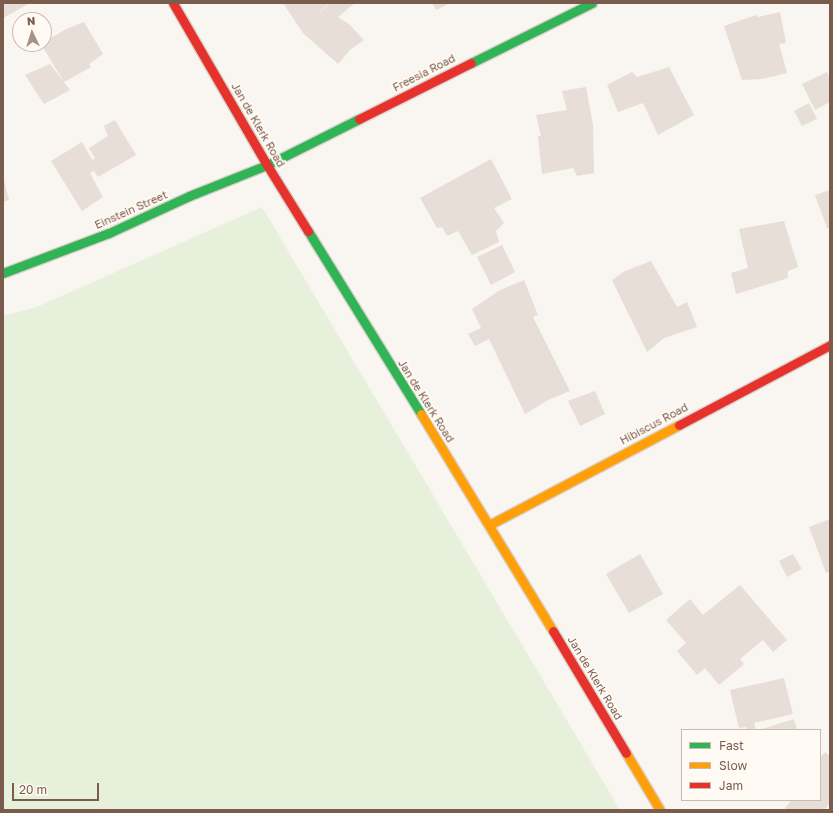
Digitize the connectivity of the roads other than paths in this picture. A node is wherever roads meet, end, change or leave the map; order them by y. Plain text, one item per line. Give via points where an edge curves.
1 (173, 3) edge
2 (592, 3) edge
3 (267, 165) junction
4 (3, 273) edge
5 (830, 345) edge
6 (489, 525) junction
7 (660, 810) edge

1 - 3 street, Jan de Klerk Road
2 - 3 street, Freesia Road
3 - 4 street, Einstein Street via 189,196 110,233
3 - 6 street, Jan de Klerk Road
5 - 6 street, Hibiscus Road
6 - 7 street, Jan de Klerk Road

